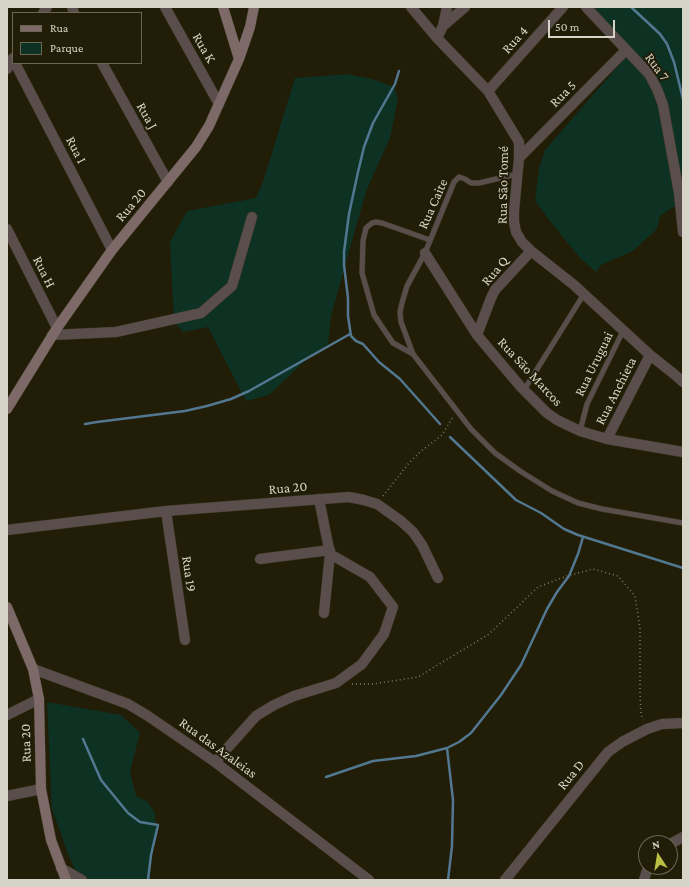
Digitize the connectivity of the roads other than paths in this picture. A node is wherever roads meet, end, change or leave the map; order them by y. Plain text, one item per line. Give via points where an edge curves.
1 (165, 7) edge
2 (223, 7) edge
3 (254, 7) edge
4 (411, 7) edge
5 (447, 7) edge
6 (465, 7) edge
7 (563, 7) edge
8 (586, 7) edge
9 (443, 26) junction
10 (437, 38) junction
11 (626, 50) junction
12 (239, 59) junction
13 (16, 64) edge
14 (103, 64) edge
15 (488, 91) junction
16 (219, 104) junction
17 (520, 158) junction
18 (517, 174) junction
19 (168, 182) junction
20 (252, 217) dead end
21 (7, 228) edge
22 (683, 232) edge
23 (430, 240) junction
24 (112, 250) junction
25 (531, 251) junction
26 (425, 253) junction
27 (584, 294) junction
28 (54, 331) junction
29 (623, 331) junction
30 (477, 334) junction
31 (413, 354) junction
32 (650, 356) junction
33 (679, 373) edge
34 (683, 382) edge
35 (524, 390) junction
36 (8, 403) edge
37 (580, 432) junction
38 (607, 439) junction
39 (683, 452) edge
40 (320, 499) junction
41 (166, 511) junction
42 (683, 523) edge
43 (7, 530) edge
44 (330, 552) junction
45 (260, 560) dead end
46 (438, 578) dead end
47 (7, 609) edge
48 (324, 613) dead end
49 (185, 640) dead end
50 (33, 669) junction
51 (40, 699) junction
52 (7, 715) edge
53 (683, 723) edge
54 (216, 762) junction
55 (42, 789) junction
56 (7, 796) edge
57 (61, 868) junction
58 (66, 880) edge
59 (82, 880) edge
60 (369, 880) edge
61 (505, 880) edge

1 - 16 street, Rua K
2 - 12 street
3 - 12 street, Rua 20
4 - 10 street, Rua São Tomé
5 - 9 street
6 - 9 street
7 - 15 street, Rua 4
8 - 11 street, Rua 7
9 - 10 street
10 - 15 street, Rua São Tomé
11 - 17 street, Rua 5
11 - 22 street, Rua 7 via 649,74 664,105 680,193
12 - 16 street, Rua 20
13 - 24 street, Rua I
14 - 19 street, Rua J
15 - 17 street, Rua São Tomé via 519,142
16 - 19 street, Rua 20 via 196,147
17 - 18 street, Rua São Tomé
18 - 23 lane, Rua Caite via 479,183 471,183 462,178 456,179
18 - 25 street, Rua São Tomé via 514,222 516,232
19 - 24 street, Rua 20
20 - 28 street via 232,286 201,313 116,332
21 - 28 street, Rua H
23 - 26 lane, Rua Caite
23 - 31 lane via 376,222 366,228 363,242 362,273 374,315 393,343
24 - 28 street, Rua 20
25 - 27 street, Rua São Tomé
25 - 30 street, Rua Q via 490,298
26 - 30 street, Rua São Marcos
26 - 31 lane, Rua Caite via 407,286 400,312 401,322
27 - 29 street, Rua São Tomé
27 - 35 lane
28 - 36 street, Rua 20
29 - 32 street, Rua São Tomé
29 - 37 lane, Rua Uruguai via 587,404
30 - 35 street, Rua São Marcos
31 - 42 lane via 471,429 520,471 552,491 578,503
32 - 33 street, Rua São Tomé
32 - 38 street, Rua Anchieta
33 - 34 street, Rua São Tomé
35 - 37 street, Rua São Marcos via 556,420
37 - 38 street, Rua São Marcos
38 - 39 street, Rua São Marcos
40 - 41 street, Rua 20
40 - 44 street
40 - 46 street, Rua 20 via 349,498 377,504 413,532
41 - 43 street, Rua 20
41 - 49 street, Rua 19
44 - 45 street
44 - 48 street
44 - 54 street via 370,577 393,607 384,634 362,664 336,683 294,696 256,716
47 - 50 street, Rua 20
50 - 51 street, Rua 20
50 - 54 street, Rua das Azaleias via 128,704
51 - 52 street
51 - 55 street, Rua 20
53 - 61 street, Rua D via 662,724 647,729 608,752
54 - 60 street, Rua das Azaleias
55 - 56 street
55 - 57 street, Rua 20 via 51,840
57 - 58 street, Rua 20
57 - 59 street

